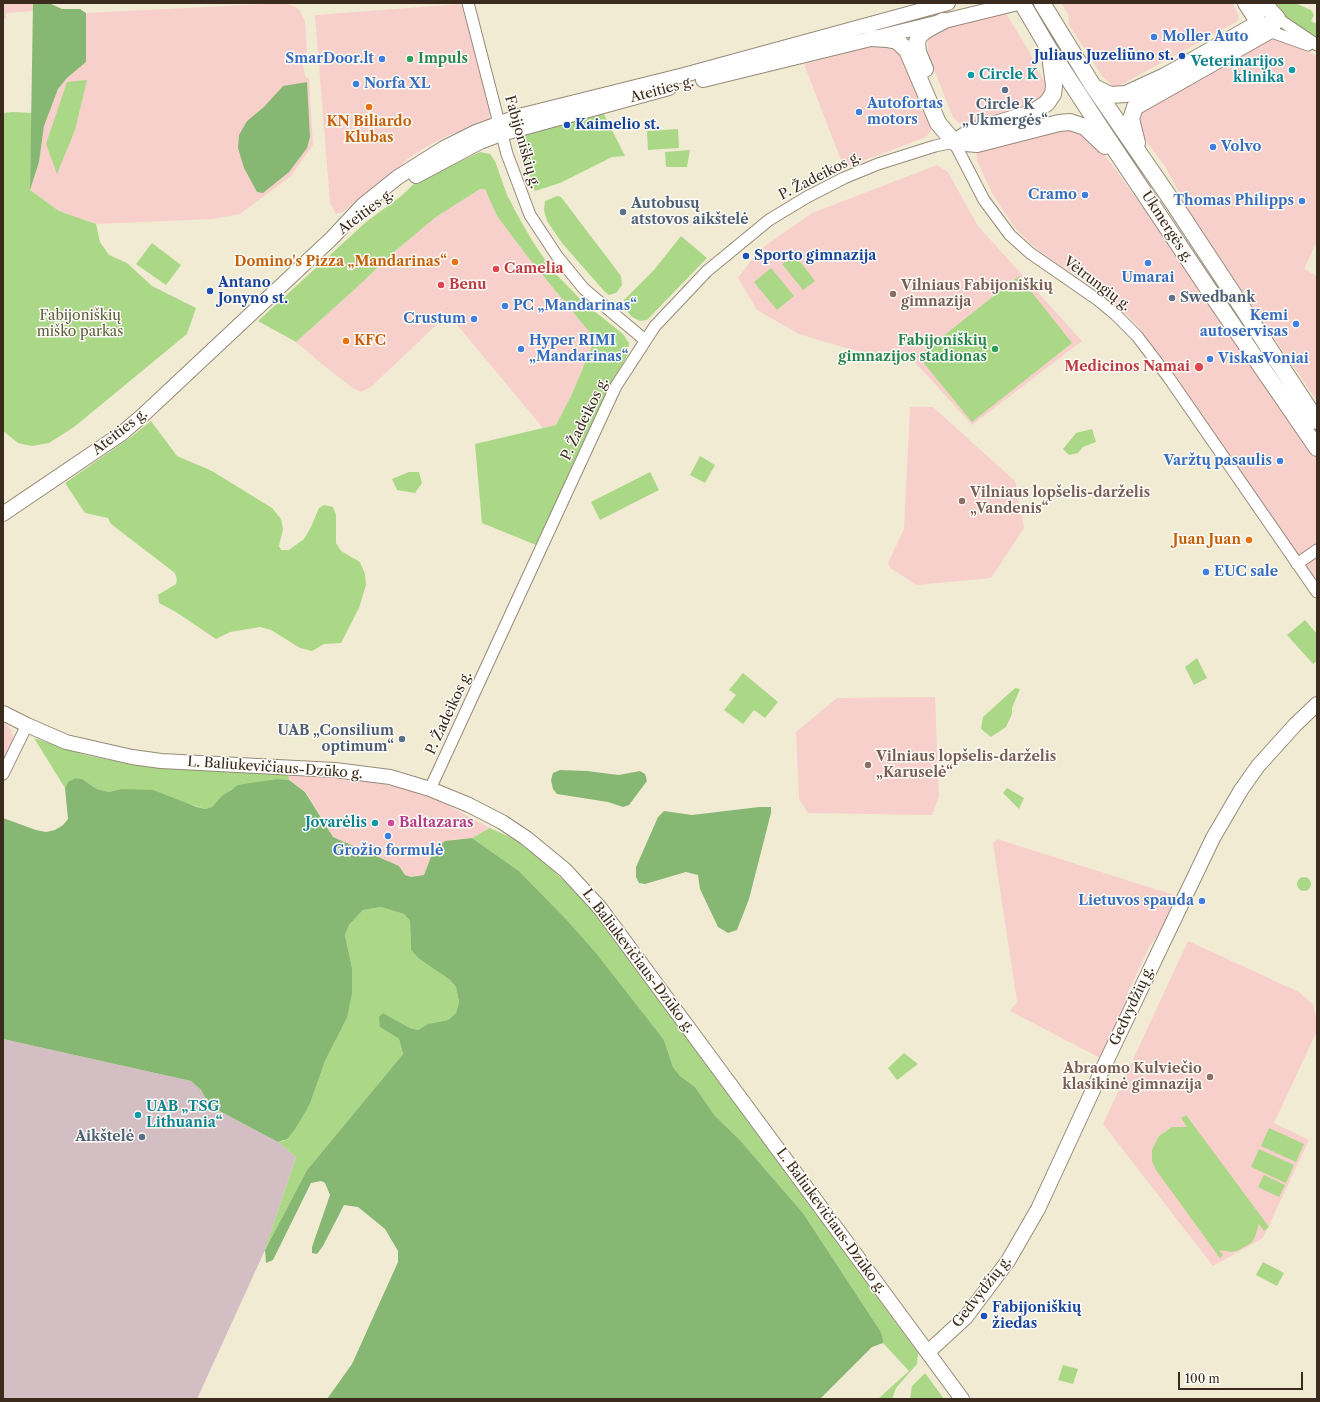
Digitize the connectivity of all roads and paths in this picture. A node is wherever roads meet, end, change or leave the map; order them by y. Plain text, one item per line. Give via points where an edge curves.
1 (468, 3) edge
2 (948, 3) edge
3 (1018, 3) edge
4 (1022, 3) edge
5 (1042, 3) edge
6 (1246, 3) edge
7 (1263, 3) edge
8 (943, 21) junction
9 (1268, 24) junction
10 (871, 38) junction
11 (1317, 47) edge
12 (1049, 49) junction
13 (1093, 86) junction
14 (500, 129) junction
15 (954, 142) junction
16 (1145, 163) junction
17 (1129, 168) junction
18 (645, 340) junction
19 (1317, 421) edge
20 (1317, 448) edge
21 (3, 514) edge
22 (1317, 550) edge
23 (1297, 564) junction
24 (1317, 592) edge
25 (1317, 704) edge
26 (3, 713) edge
27 (27, 725) junction
28 (3, 774) edge
29 (430, 789) junction
30 (928, 1352) junction
31 (962, 1399) edge

1 - 14 street, Fabijoniškių g.
2 - 14 main road, Ateities g. via 684,75 525,114
3 - 8 main road, Ateities g.
4 - 12 highway, Ukmergės g.
5 - 13 highway, Ukmergės g.
6 - 9 highway
7 - 9 highway
8 - 10 main road, Ateities g.
8 - 15 highway via 920,35 917,42 918,52 945,114
9 - 11 street
9 - 13 highway via 1126,94 1110,95
9 - 16 highway via 1135,107 1131,125
10 - 14 main road, Ateities g.
10 - 15 highway via 897,41 906,50 938,123
12 - 15 highway via 1054,86 1053,94 1047,103 1032,114 972,131
12 - 17 highway, Ukmergės g.
13 - 16 highway, Ukmergės g.
14 - 18 street, Fabijoniškių g. via 524,202 546,241 584,289
14 - 21 main road, Ateities g. via 444,148 398,177 363,205 332,238 137,420
15 - 17 highway via 976,144 1070,122 1090,132
15 - 18 street, P. Žadeikos g. via 864,169 807,197 770,220 697,280
15 - 23 street, Vėtrungių g. via 984,200 1010,235 1030,253 1098,300 1137,336 1169,378
16 - 19 highway, Ukmergės g.
17 - 20 highway, Ukmergės g.
18 - 29 street, P. Žadeikos g. via 616,386
22 - 23 street
23 - 24 street, Vėtrungių g.
25 - 30 main road, Gedvydžių g. via 1258,766 1213,838 1104,1064 1038,1209 1012,1254 966,1317
26 - 27 main road, L. Baliukevičiaus-Dzūko g.
27 - 28 street
27 - 29 main road, L. Baliukevičiaus-Dzūko g. via 72,743 132,757 161,761 335,770 390,777
29 - 30 main road, L. Baliukevičiaus-Dzūko g. via 488,814 526,838 565,870 600,908
30 - 31 main road, L. Baliukevičiaus-Dzūko g.

